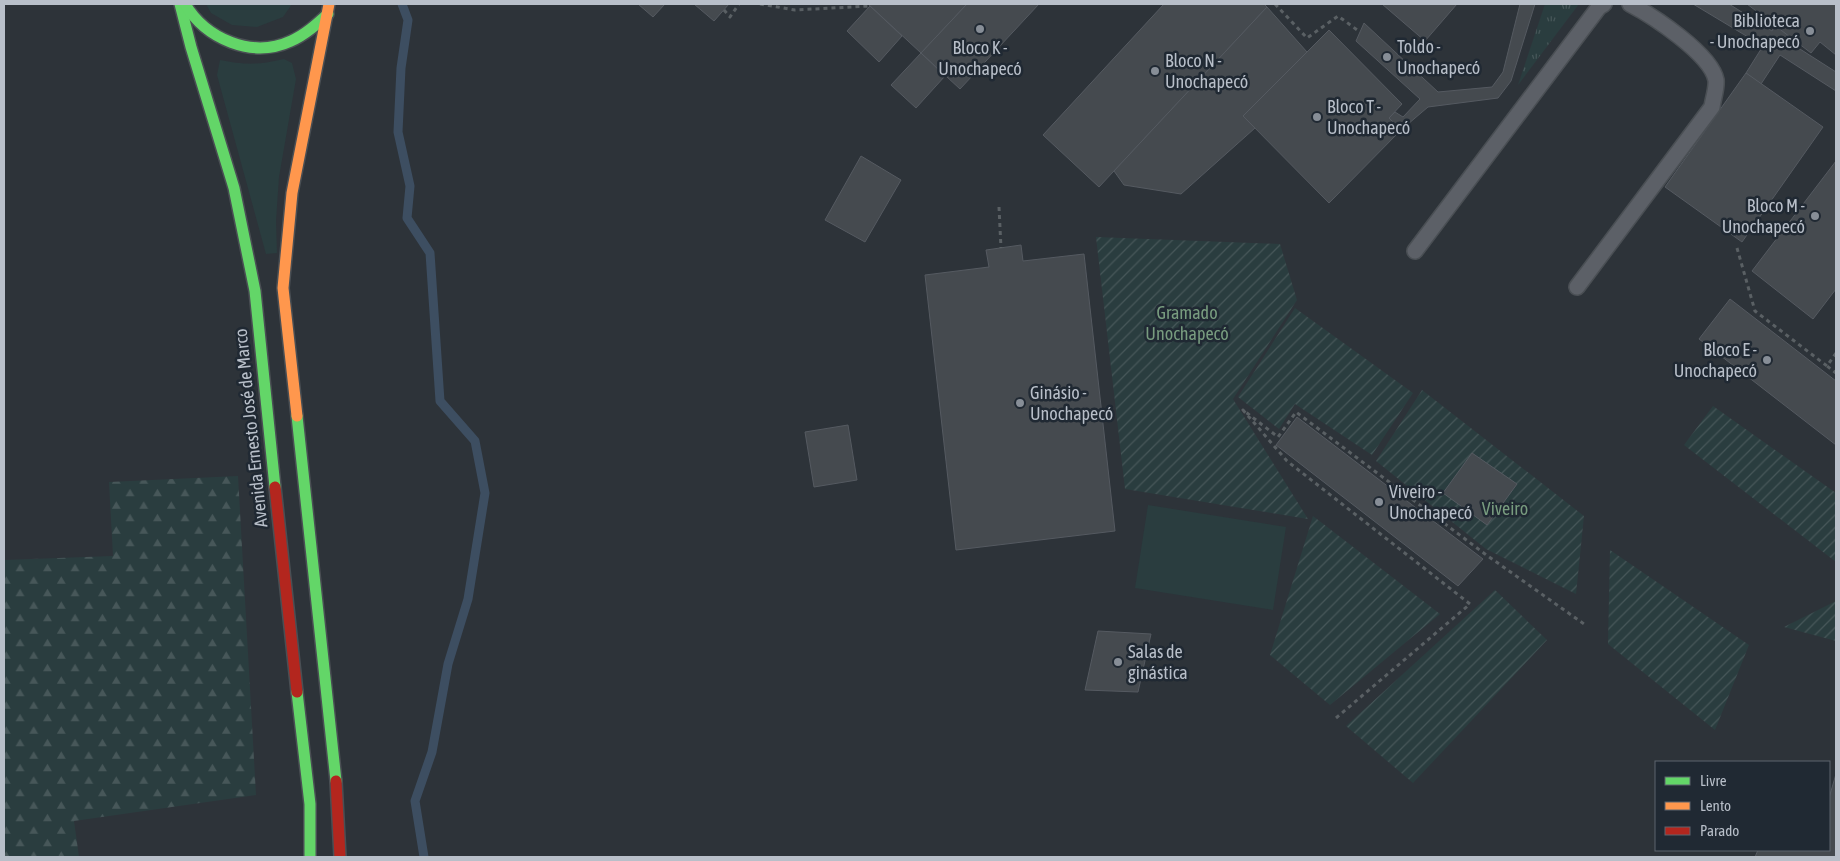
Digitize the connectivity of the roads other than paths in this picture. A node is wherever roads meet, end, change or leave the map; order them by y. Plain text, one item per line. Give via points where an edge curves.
1 (180, 4) edge
2 (185, 4) edge
3 (1604, 4) edge
4 (1630, 4) edge
5 (329, 9) edge
6 (1415, 251) dead end
7 (1577, 287) dead end
8 (310, 857) edge
9 (340, 857) edge

1 - 8 main road, Avenida Ernesto José de Marco via 234,188 255,290 310,804
2 - 5 main road via 206,30 230,43 257,48 283,44 308,33
3 - 6 lane
4 - 7 lane via 1686,42 1711,68 1716,82 1712,108
5 - 9 main road via 292,193 283,288 338,803

